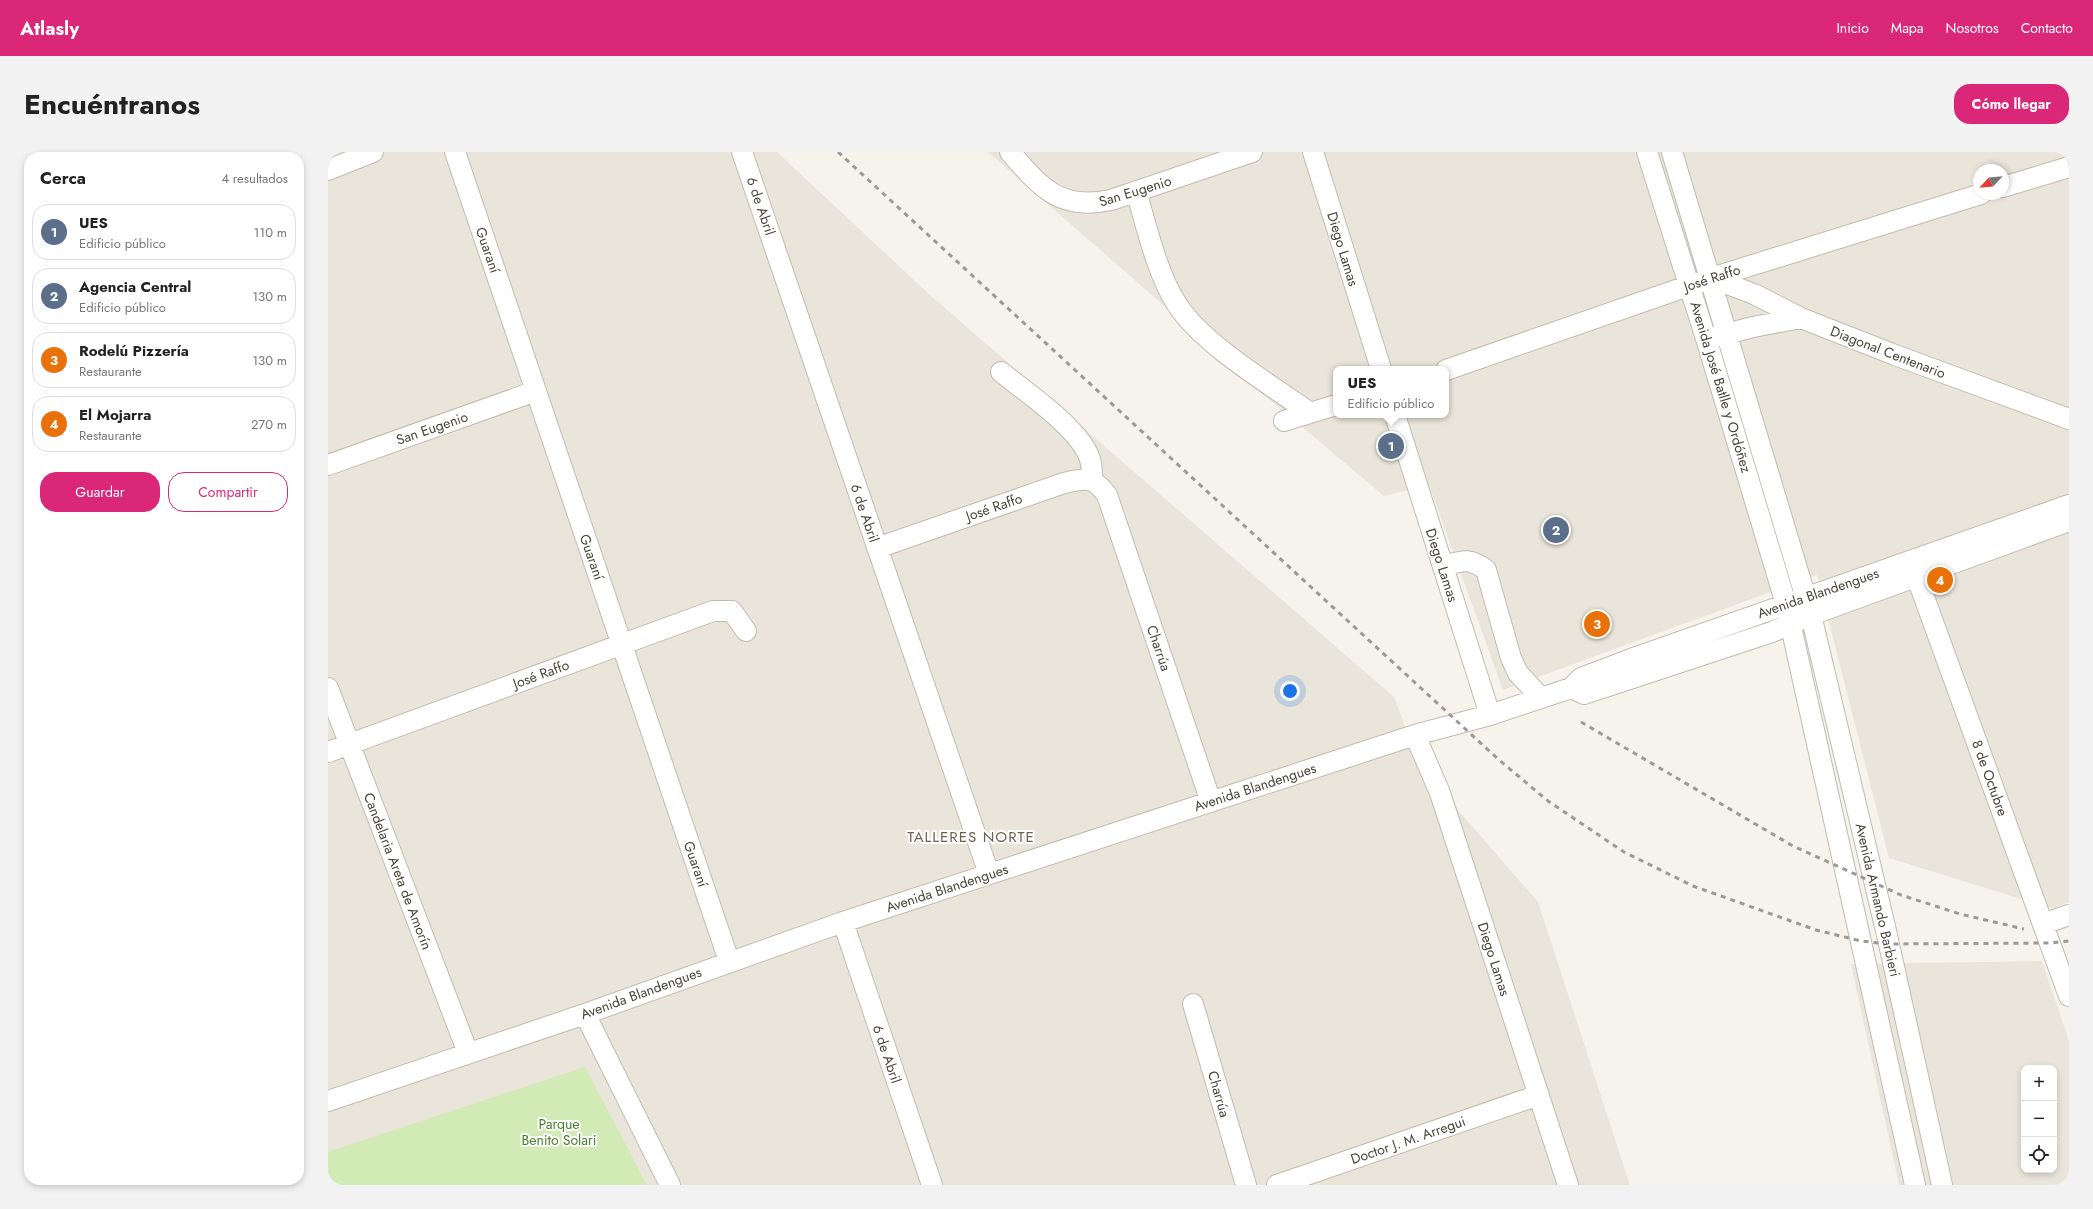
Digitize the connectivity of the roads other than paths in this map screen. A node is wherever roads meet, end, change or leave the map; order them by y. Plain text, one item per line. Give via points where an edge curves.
1 (372, 152) edge
2 (455, 152) edge
3 (742, 152) edge
4 (1010, 152) edge
5 (1252, 152) edge
6 (1313, 152) edge
7 (1647, 152) edge
8 (1672, 152) edge
9 (2067, 164) edge
10 (328, 170) edge
11 (2009, 185) edge
12 (1136, 192) junction
13 (1973, 196) edge
14 (1710, 278) junction
15 (1689, 286) junction
16 (1801, 318) junction
17 (1727, 334) junction
18 (1708, 345) junction
19 (1380, 366) edge
20 (1449, 369) edge
21 (1001, 372) dead end
22 (536, 391) junction
23 (1333, 406) edge
24 (1310, 413) junction
25 (1396, 418) edge
26 (2069, 419) edge
27 (1284, 421) dead end
28 (328, 465) edge
29 (1092, 479) junction
30 (2069, 505) edge
31 (2069, 521) edge
32 (877, 548) junction
33 (1443, 566) junction
34 (1913, 569) junction
35 (1786, 604) junction
36 (1808, 607) junction
37 (1791, 624) junction
38 (746, 631) dead end
39 (622, 644) junction
40 (328, 688) edge
41 (1572, 688) junction
42 (1541, 698) junction
43 (1490, 715) junction
44 (1415, 735) junction
45 (349, 744) junction
46 (328, 752) edge
47 (1211, 802) junction
48 (989, 874) junction
49 (2069, 915) edge
50 (842, 922) junction
51 (2043, 924) junction
52 (729, 961) junction
53 (2069, 996) edge
54 (1193, 1004) dead end
55 (586, 1014) junction
56 (468, 1053) junction
57 (1539, 1095) junction
58 (328, 1101) edge
59 (670, 1185) edge
60 (932, 1185) edge
61 (1246, 1185) edge
62 (1277, 1185) edge
63 (1568, 1185) edge
64 (1915, 1185) edge
65 (1942, 1185) edge

1 - 10 street
2 - 22 street, Guaraní
3 - 32 street, 6 de Abril
4 - 12 street, San Eugenio via 1047,190 1069,202 1092,204
5 - 12 street, San Eugenio
6 - 19 street, Diego Lamas
7 - 15 street, Avenida José Batlle y Ordóñez
8 - 14 street, Avenida José Batlle y Ordóñez
9 - 11 street
12 - 24 street via 1163,276 1178,306 1217,346
13 - 14 street, José Raffo
14 - 15 street, José Raffo
14 - 16 street, Diagonal Centenario via 1754,294
14 - 17 street, Avenida José Batlle y Ordóñez
15 - 18 street, Avenida José Batlle y Ordóñez
15 - 20 street, José Raffo
16 - 17 street
16 - 26 street, Diagonal Centenario
17 - 18 street via 1712,338
17 - 36 street, Avenida José Batlle y Ordóñez
18 - 35 street, Avenida José Batlle y Ordóñez
21 - 29 street via 1045,407 1080,442 1091,462
22 - 28 street, San Eugenio
22 - 39 street, Guaraní
23 - 24 street
24 - 27 street
25 - 33 street, Diego Lamas
29 - 32 street, José Raffo via 1064,483
29 - 47 street, Charrúa via 1107,495
30 - 34 street, Avenida Blandengues
31 - 34 street, Avenida Blandengues
32 - 48 street, 6 de Abril
33 - 42 street via 1465,560 1476,562 1486,570 1511,658 1518,673
33 - 43 street, Diego Lamas
34 - 36 street, Avenida Blandengues
34 - 51 street, 8 de Octubre
35 - 36 street, Avenida Blandengues
35 - 37 street, Avenida José Batlle y Ordóñez
35 - 41 street, Avenida Blandengues via 1580,678
36 - 37 street, Avenida Blandengues
36 - 65 street, Avenida Armando Barbieri via 1887,935
37 - 41 street, Avenida Blandengues via 1584,694
37 - 64 street, Avenida Armando Barbieri
38 - 39 street, José Raffo via 732,611 713,611
39 - 45 street, José Raffo
39 - 52 street, Guaraní
40 - 45 street, Candelaria Areta de Amorín
41 - 42 street, Avenida Blandengues
42 - 43 street, Avenida Blandengues
43 - 44 street, Avenida Blandengues
44 - 47 street, Avenida Blandengues
44 - 57 street, Diego Lamas via 1440,793
45 - 46 street, José Raffo
45 - 56 street, Candelaria Areta de Amorín
47 - 48 street, Avenida Blandengues
48 - 50 street, Avenida Blandengues
49 - 51 street
50 - 52 street, Avenida Blandengues
50 - 60 street, 6 de Abril
51 - 53 street, 8 de Octubre
52 - 55 street, Avenida Blandengues
54 - 61 street, Charrúa
55 - 56 street, Avenida Blandengues
55 - 59 street
56 - 58 street, Avenida Blandengues
57 - 62 street, Doctor J. M. Arregui
57 - 63 street, Diego Lamas

